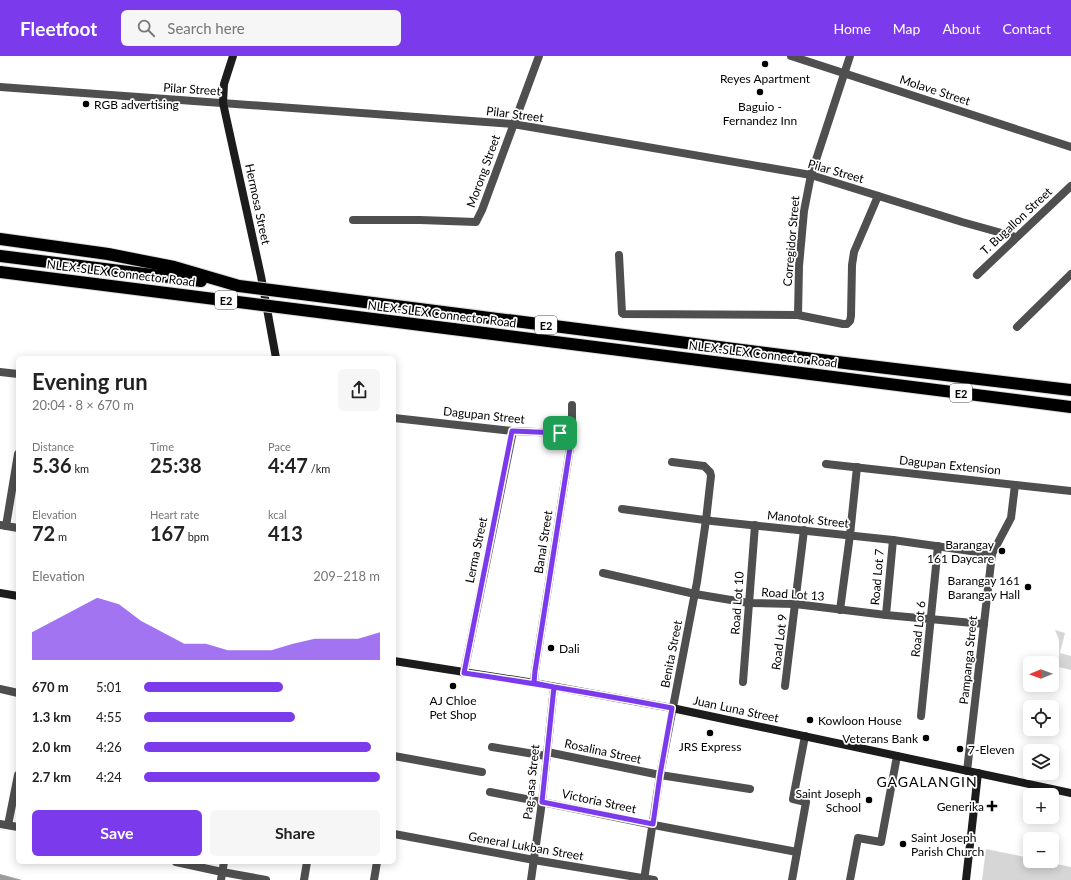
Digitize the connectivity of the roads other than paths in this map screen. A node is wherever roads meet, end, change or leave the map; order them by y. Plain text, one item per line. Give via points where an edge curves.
1 (233, 56) edge
2 (539, 56) edge
3 (791, 56) edge
4 (850, 56) edge
5 (844, 73) junction
6 (0, 87) edge
7 (223, 104) junction
8 (513, 124) junction
9 (1071, 146) edge
10 (811, 175) junction
11 (1071, 186) edge
12 (878, 196) junction
13 (353, 220) dead end
14 (1016, 237) junction
15 (0, 239) edge
16 (619, 255) dead end
17 (0, 256) edge
18 (0, 272) edge
19 (1071, 274) edge
20 (977, 275) dead end
21 (239, 286) junction
22 (798, 315) junction
23 (1017, 327) dead end
24 (276, 356) edge
25 (0, 372) edge
26 (16, 374) edge
27 (1071, 390) edge
28 (572, 405) dead end
29 (1071, 407) edge
30 (396, 418) edge
31 (512, 431) junction
32 (572, 435) junction
33 (672, 462) dead end
34 (16, 464) edge
35 (826, 464) dead end
36 (857, 467) junction
37 (1015, 485) junction
38 (1071, 491) edge
39 (622, 509) dead end
40 (706, 520) junction
41 (755, 525) junction
42 (3, 526) edge
43 (16, 528) edge
44 (804, 530) junction
45 (850, 535) junction
46 (893, 540) junction
47 (938, 546) junction
48 (992, 554) junction
49 (603, 573) dead end
50 (0, 593) edge
51 (695, 594) junction
52 (16, 596) edge
53 (749, 603) junction
54 (795, 604) junction
55 (840, 610) junction
56 (886, 616) junction
57 (931, 619) junction
58 (984, 624) junction
59 (396, 661) edge
60 (464, 673) junction
61 (744, 682) dead end
62 (534, 683) junction
63 (785, 686) dead end
64 (554, 687) junction
65 (0, 689) edge
66 (16, 693) edge
67 (672, 708) junction
68 (921, 716) dead end
69 (805, 736) junction
70 (492, 747) dead end
71 (546, 754) junction
72 (396, 756) edge
73 (898, 756) junction
74 (967, 771) junction
75 (482, 772) dead end
76 (978, 773) junction
77 (660, 775) junction
78 (16, 782) edge
79 (750, 789) dead end
80 (490, 792) dead end
81 (1071, 793) edge
82 (542, 802) junction
83 (4, 824) edge
84 (653, 824) junction
85 (16, 827) edge
86 (396, 834) edge
87 (797, 852) junction
88 (534, 860) junction
89 (183, 864) edge
90 (224, 864) edge
91 (307, 864) edge
92 (377, 864) edge
93 (222, 876) edge
94 (644, 879) edge
95 (266, 880) edge
96 (304, 880) edge
97 (374, 880) edge
98 (531, 880) edge
99 (654, 880) edge
100 (792, 880) edge
101 (850, 880) edge
102 (966, 880) edge

1 - 7 main road, Hermosa Street via 224,84
2 - 8 street, Morong Street
3 - 5 street, Molave Street
4 - 5 street, Corregidor Street
5 - 9 street, Molave Street
5 - 10 street, Corregidor Street
6 - 7 street, Pilar Street
7 - 8 street, Pilar Street
7 - 24 main road, Hermosa Street
8 - 10 street, Pilar Street
8 - 13 street, Morong Street via 476,222
10 - 12 street, Pilar Street
10 - 22 street, Corregidor Street via 801,235
11 - 14 street, T. Bugallon Street
12 - 14 street, Pilar Street
12 - 22 street via 854,252 849,323
14 - 20 street, T. Bugallon Street
15 - 21 highway via 108,254 174,267
16 - 22 street via 623,314
17 - 21 highway, NLEX-SLEX Connector Road / E2
18 - 29 highway, NLEX-SLEX Connector Road / E2, bridge
19 - 23 street
21 - 27 highway, NLEX-SLEX Connector Road / E2, bridge
25 - 26 street
28 - 32 street, Banal Street
30 - 31 street, Dagupan Street
31 - 32 street, Dagupan Street
31 - 60 street, Lerma Street
32 - 62 street, Banal Street
33 - 40 street, Benita Street via 704,466 710,472
34 - 42 street
35 - 36 street, Dagupan Extension
36 - 37 street, Dagupan Extension
36 - 45 street
37 - 38 street, Dagupan Extension
37 - 48 street, Pampanga Street via 1012,518
39 - 40 street, Manotok Street
40 - 41 street, Manotok Street
40 - 51 street, Benita Street
41 - 44 street, Manotok Street
41 - 53 street, Road Lot 10
42 - 43 street
44 - 45 street, Manotok Street
44 - 54 street, Road Lot 9
45 - 46 street, Manotok Street
45 - 55 street
46 - 47 street, Manotok Street
46 - 56 street, Road Lot 7
47 - 48 street, Manotok Street
47 - 57 street, Road Lot 6
48 - 58 street, Pampanga Street
49 - 51 street, Road Lot 13
50 - 52 main road
51 - 53 street, Road Lot 13
51 - 67 street, Benita Street
53 - 54 street, Road Lot 13
53 - 61 street, Road Lot 10
54 - 55 street, Road Lot 13
54 - 63 street, Road Lot 9
55 - 56 street, Road Lot 13
56 - 57 street, Road Lot 13
57 - 58 street, Road Lot 13
57 - 68 street, Road Lot 6
58 - 74 street, Pampanga Street
59 - 60 main road, Juan Luna Street
60 - 62 main road, Juan Luna Street
62 - 64 main road, Juan Luna Street
64 - 67 main road, Juan Luna Street
64 - 71 street, Pag-asa Street
65 - 66 street
67 - 69 main road, Juan Luna Street
67 - 77 street, Benita Street
69 - 73 main road, Juan Luna Street
69 - 87 street via 793,799 806,802
70 - 71 street, Rosalina Street
71 - 77 street, Rosalina Street
71 - 82 street, Pag-asa Street
72 - 75 street
73 - 74 main road, Juan Luna Street
73 - 101 street via 881,842 858,838
74 - 76 main road, Juan Luna Street
76 - 81 main road, Juan Luna Street
76 - 102 main road
77 - 79 street, Rosalina Street
77 - 84 street, Benita Street
78 - 83 street
80 - 82 street, Victoria Street
82 - 84 street, Victoria Street
82 - 88 street, Pag-asa Street
83 - 85 street
84 - 87 street, Victoria Street
84 - 94 street, Benita Street
86 - 88 street, General Lukban Street
87 - 100 street
88 - 94 street, General Lukban Street
88 - 98 street, Pag-asa Street
89 - 93 street
90 - 93 street
91 - 96 street
92 - 97 street
93 - 95 street
94 - 99 street, General Lukban Street

